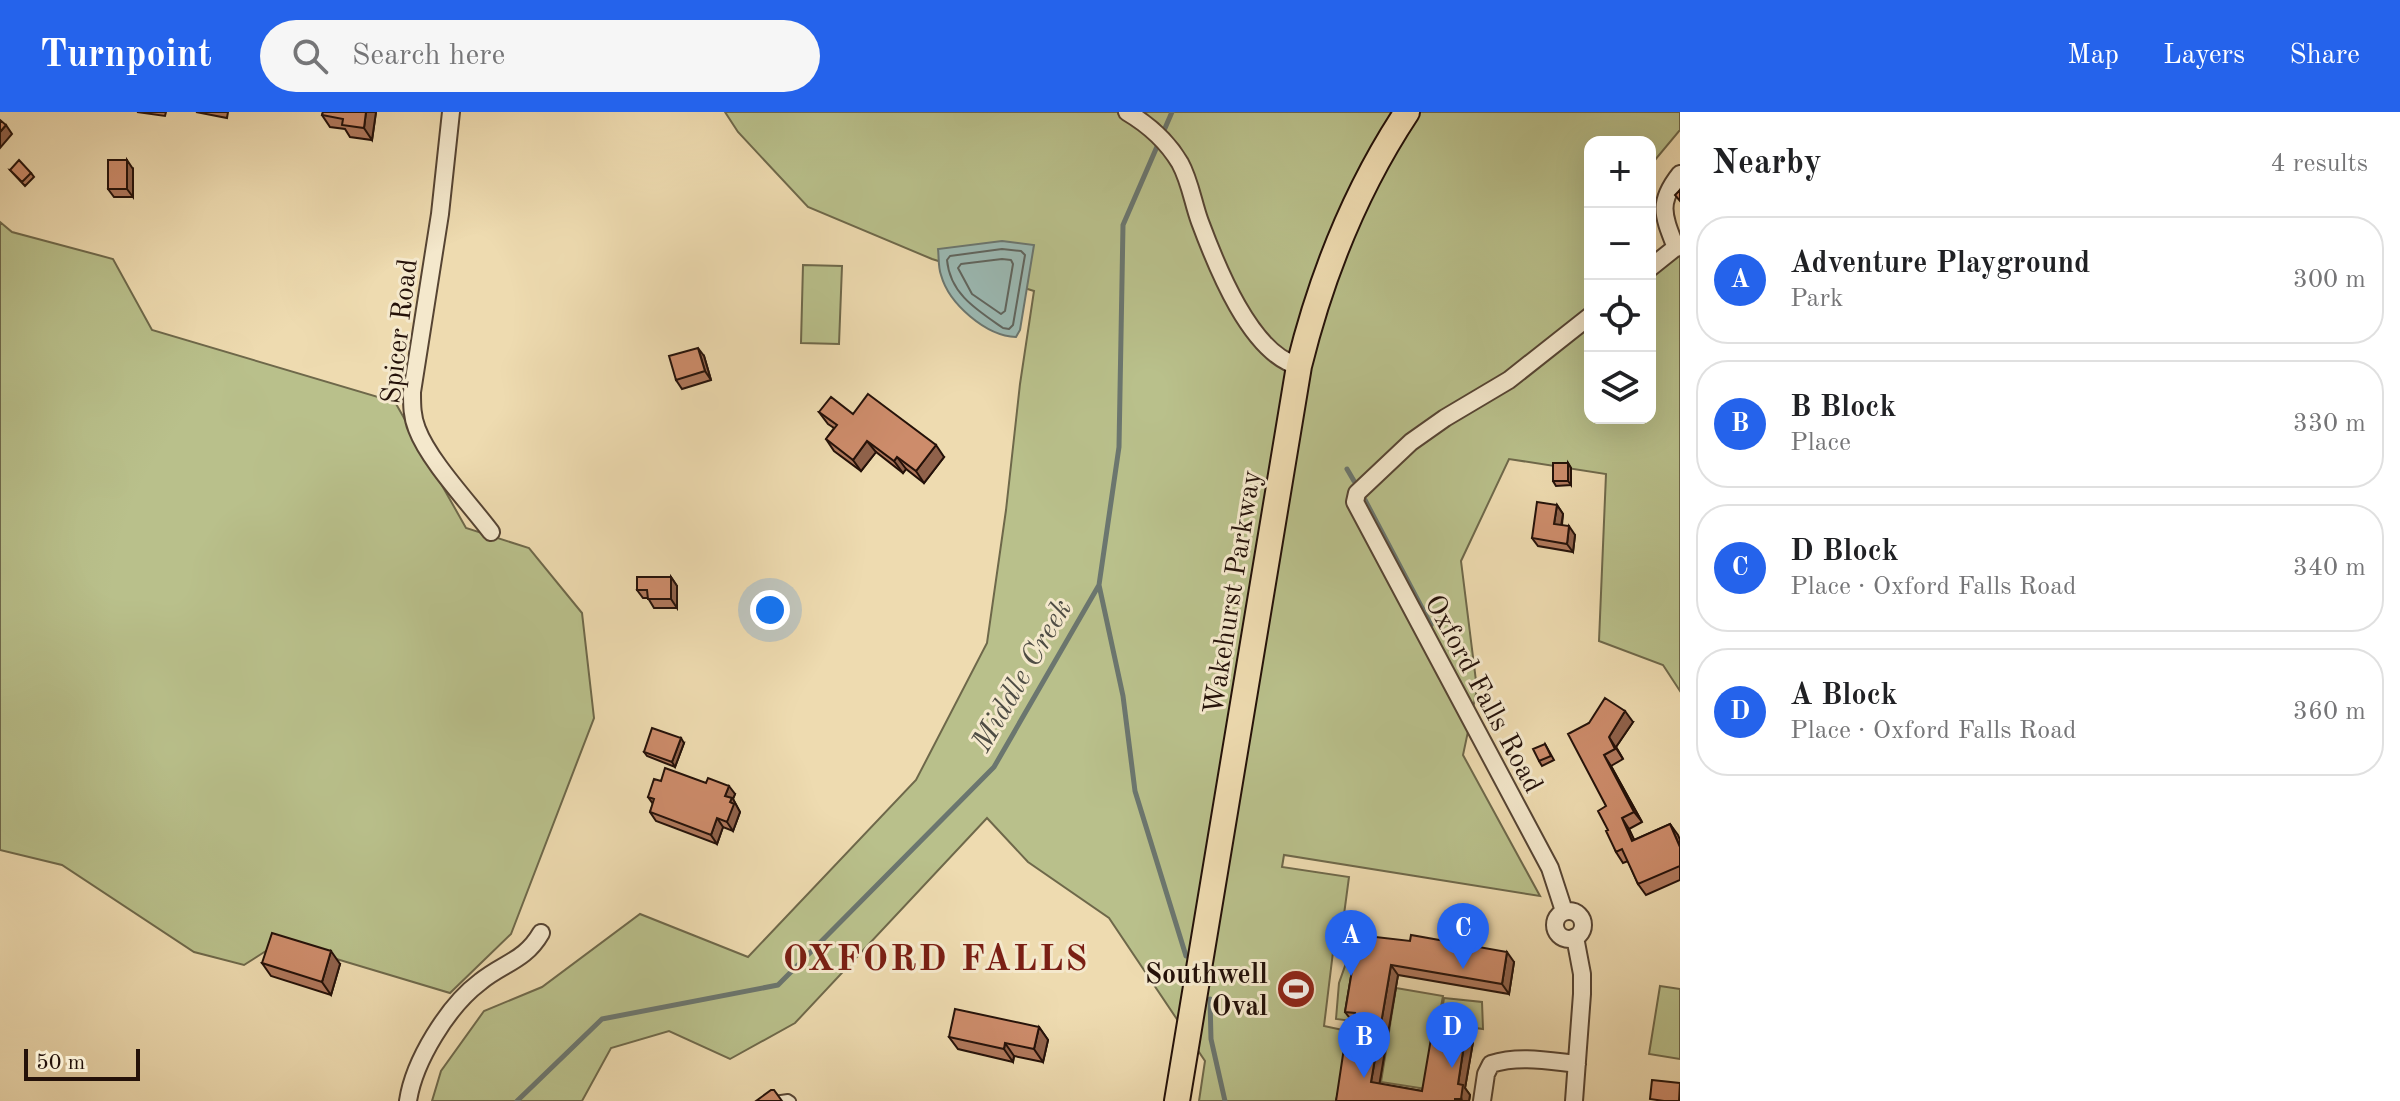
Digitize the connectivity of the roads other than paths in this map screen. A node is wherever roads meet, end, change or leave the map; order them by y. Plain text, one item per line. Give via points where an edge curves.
1 (451, 112) edge
2 (1127, 112) edge
3 (1407, 112) edge
4 (1680, 174) edge
5 (1678, 246) edge
6 (1656, 263) edge
7 (1584, 321) edge
8 (1299, 366) junction
9 (491, 532) dead end
10 (541, 933) dead end
11 (1577, 1064) junction
12 (408, 1101) edge
13 (774, 1101) edge
14 (791, 1101) edge
15 (1177, 1101) edge
16 (1482, 1101) edge
17 (1574, 1101) edge

1 - 9 street, Spicer Road via 412,413 434,457
2 - 8 street via 1161,137 1179,162 1221,276 1260,339 1288,364
3 - 8 main road, Wakehurst Parkway via 1354,206
4 - 5 street via 1664,199 1663,217
5 - 6 street
7 - 11 street, Oxford Falls Road via 1509,380 1411,442 1357,493 1355,502 1550,868 1564,911 1555,921 1556,931 1575,937 1582,974
8 - 15 main road, Wakehurst Parkway
10 - 12 street via 533,948 480,981 446,1016 411,1084
11 - 16 street via 1523,1059 1491,1064
11 - 17 street
13 - 14 lane

